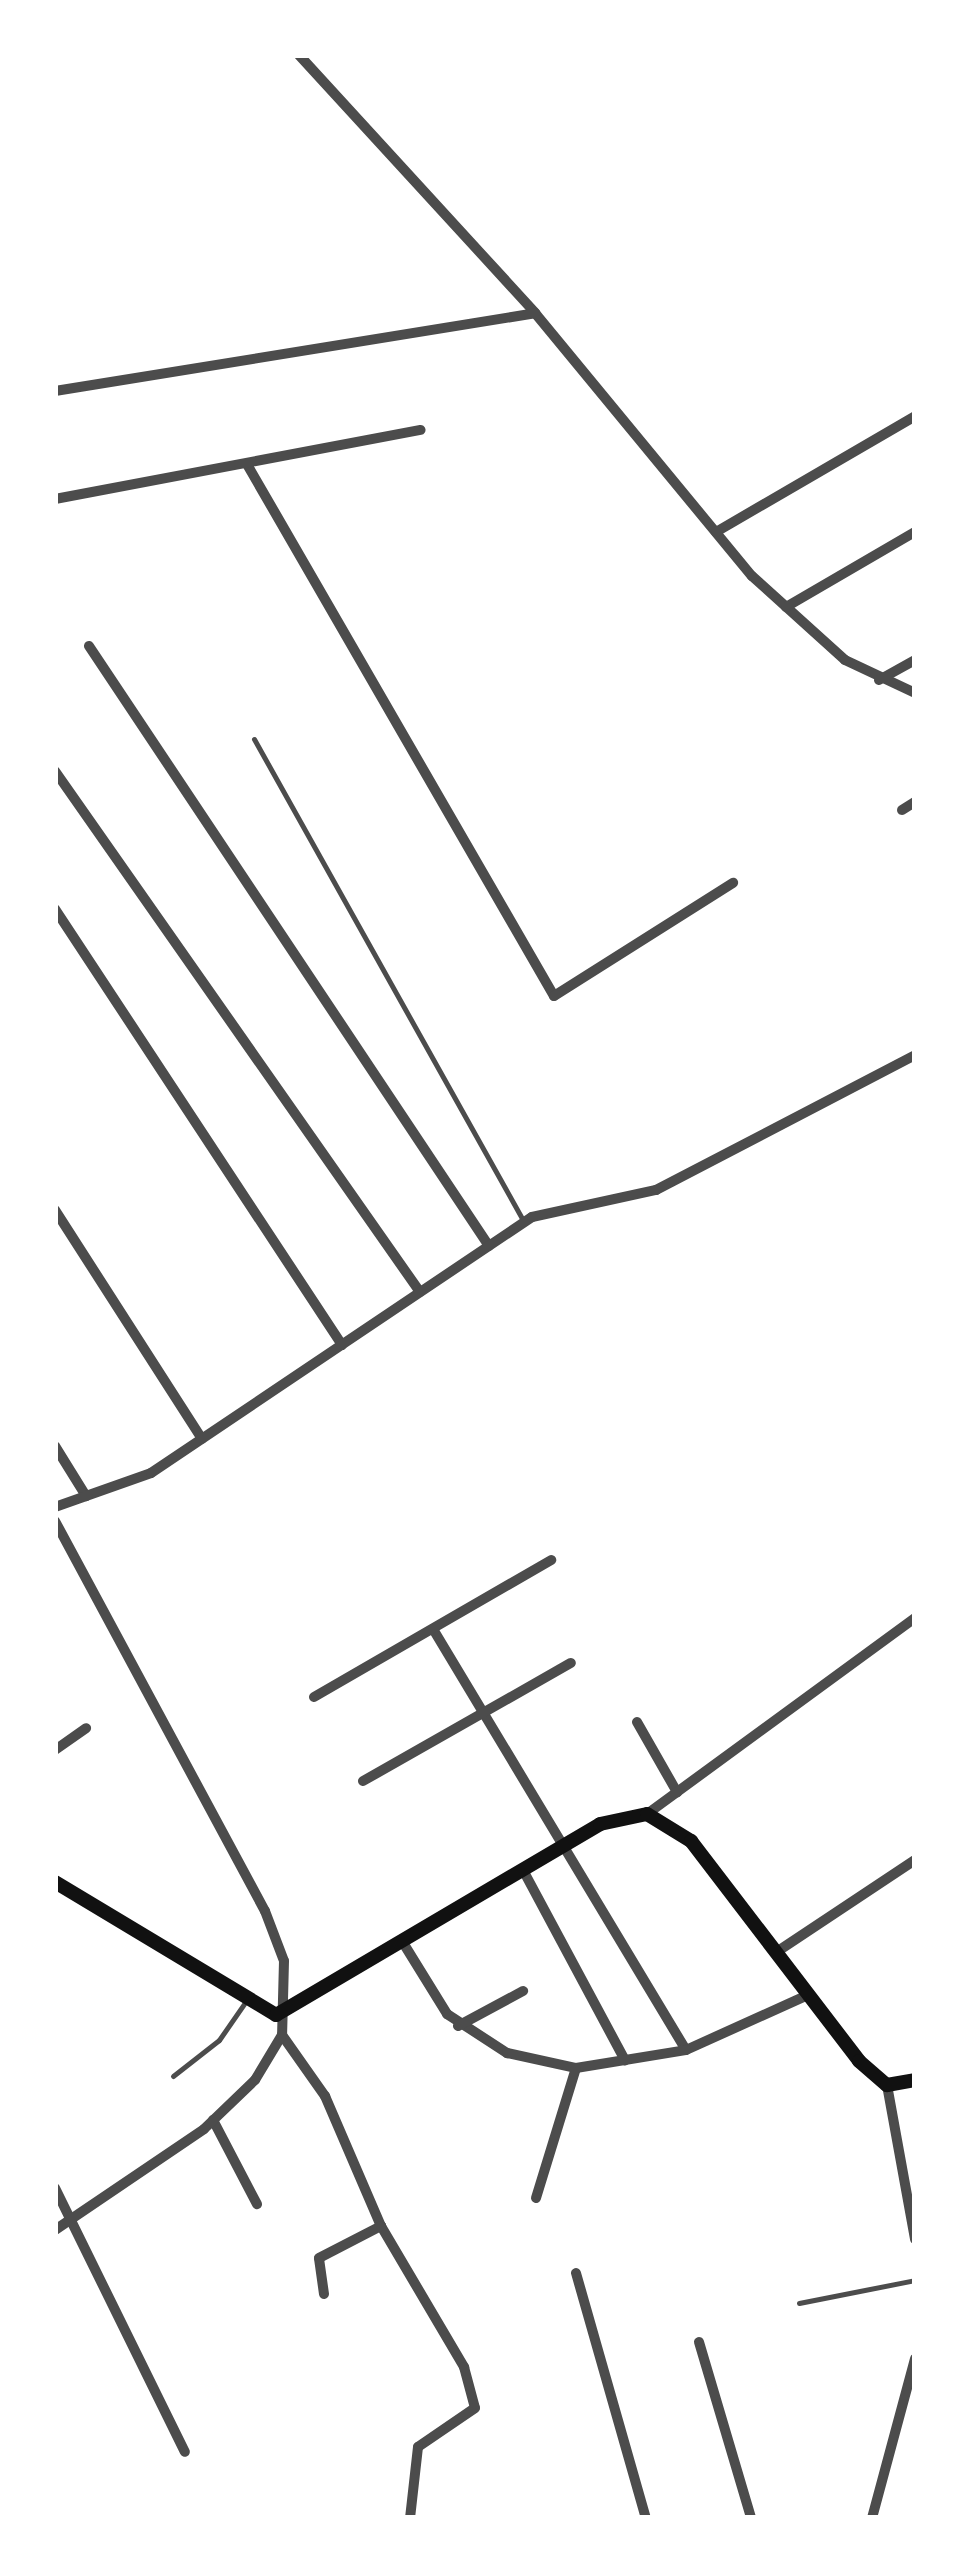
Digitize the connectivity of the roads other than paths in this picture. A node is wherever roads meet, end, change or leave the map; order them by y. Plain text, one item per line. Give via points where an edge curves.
1 (299, 55) edge
2 (536, 312) junction
3 (55, 391) edge
4 (915, 416) edge
5 (421, 430) dead end
6 (248, 466) junction
7 (55, 499) edge
8 (716, 532) junction
9 (915, 532) edge
10 (786, 607) junction
11 (89, 646) dead end
12 (915, 660) edge
13 (880, 680) junction
14 (915, 694) edge
15 (254, 739) dead end
16 (55, 771) edge
17 (915, 802) edge
18 (902, 810) dead end
19 (733, 883) dead end
20 (55, 909) edge
21 (915, 1055) edge
22 (55, 1210) edge
23 (524, 1222) junction
24 (489, 1246) junction
25 (420, 1292) junction
26 (342, 1345) junction
27 (202, 1439) junction
28 (55, 1446) edge
29 (86, 1496) junction
30 (55, 1506) edge
31 (55, 1521) edge
32 (551, 1560) dead end
33 (915, 1618) edge
34 (434, 1629) junction
35 (570, 1662) dead end
36 (314, 1697) dead end
37 (482, 1715) junction
38 (637, 1722) dead end
39 (86, 1728) dead end
40 (55, 1750) edge
41 (363, 1781) dead end
42 (678, 1792) junction
43 (647, 1814) junction
44 (561, 1848) junction
45 (915, 1860) edge
46 (523, 1870) junction
47 (55, 1882) edge
48 (402, 1941) junction
49 (775, 1953) junction
50 (522, 1991) dead end
51 (808, 1995) junction
52 (247, 1998) junction
53 (276, 2015) junction
54 (458, 2026) junction
55 (282, 2036) junction
56 (686, 2050) junction
57 (625, 2060) junction
58 (576, 2068) junction
59 (173, 2076) dead end
60 (915, 2080) edge
61 (887, 2085) junction
62 (213, 2120) junction
63 (55, 2188) edge
64 (536, 2198) dead end
65 (257, 2204) dead end
66 (72, 2220) junction
67 (381, 2226) junction
68 (55, 2230) edge
69 (915, 2238) edge
70 (576, 2273) dead end
71 (915, 2280) edge
72 (324, 2294) dead end
73 (799, 2303) dead end
74 (700, 2342) dead end
75 (915, 2359) edge
76 (186, 2452) dead end
77 (880, 2512) edge
78 (410, 2518) edge
79 (646, 2518) edge
80 (752, 2518) edge
81 (872, 2518) edge

1 - 2 street
2 - 3 street
2 - 8 street
4 - 8 street
5 - 6 street
6 - 7 street
6 - 19 street via 554,996
8 - 10 street
9 - 10 street
10 - 13 street
11 - 24 street
12 - 13 street
13 - 14 street
15 - 23 lane
16 - 25 street
17 - 18 street
20 - 26 street
21 - 23 street via 656,1190
22 - 27 street
23 - 24 street
24 - 25 street
25 - 26 street
26 - 27 street
27 - 29 street via 151,1474
28 - 29 street
29 - 30 street
31 - 53 street via 265,1911 284,1961
32 - 34 street
33 - 42 street
34 - 36 street
34 - 37 street
35 - 37 street
37 - 41 street
37 - 44 street
38 - 42 street
39 - 40 street
42 - 43 street
43 - 44 main road via 600,1824
43 - 49 main road via 691,1840
44 - 46 main road
44 - 56 street
45 - 49 street
46 - 48 main road
46 - 57 street
47 - 52 main road
48 - 53 main road
48 - 54 street
49 - 51 main road
50 - 54 street
51 - 56 street
51 - 61 main road
52 - 53 main road
52 - 59 lane via 220,2040
53 - 55 street
54 - 58 street via 507,2053
55 - 62 street via 255,2080
55 - 67 street via 325,2096
56 - 57 street
57 - 58 street
58 - 64 street
60 - 61 main road
61 - 69 street
62 - 65 street
62 - 66 street
63 - 66 street
66 - 68 street
66 - 76 street
67 - 72 street via 318,2258
67 - 78 street via 444,2326 476,2408 418,2447
70 - 79 street
71 - 73 lane
74 - 80 street
75 - 77 street
77 - 81 street

